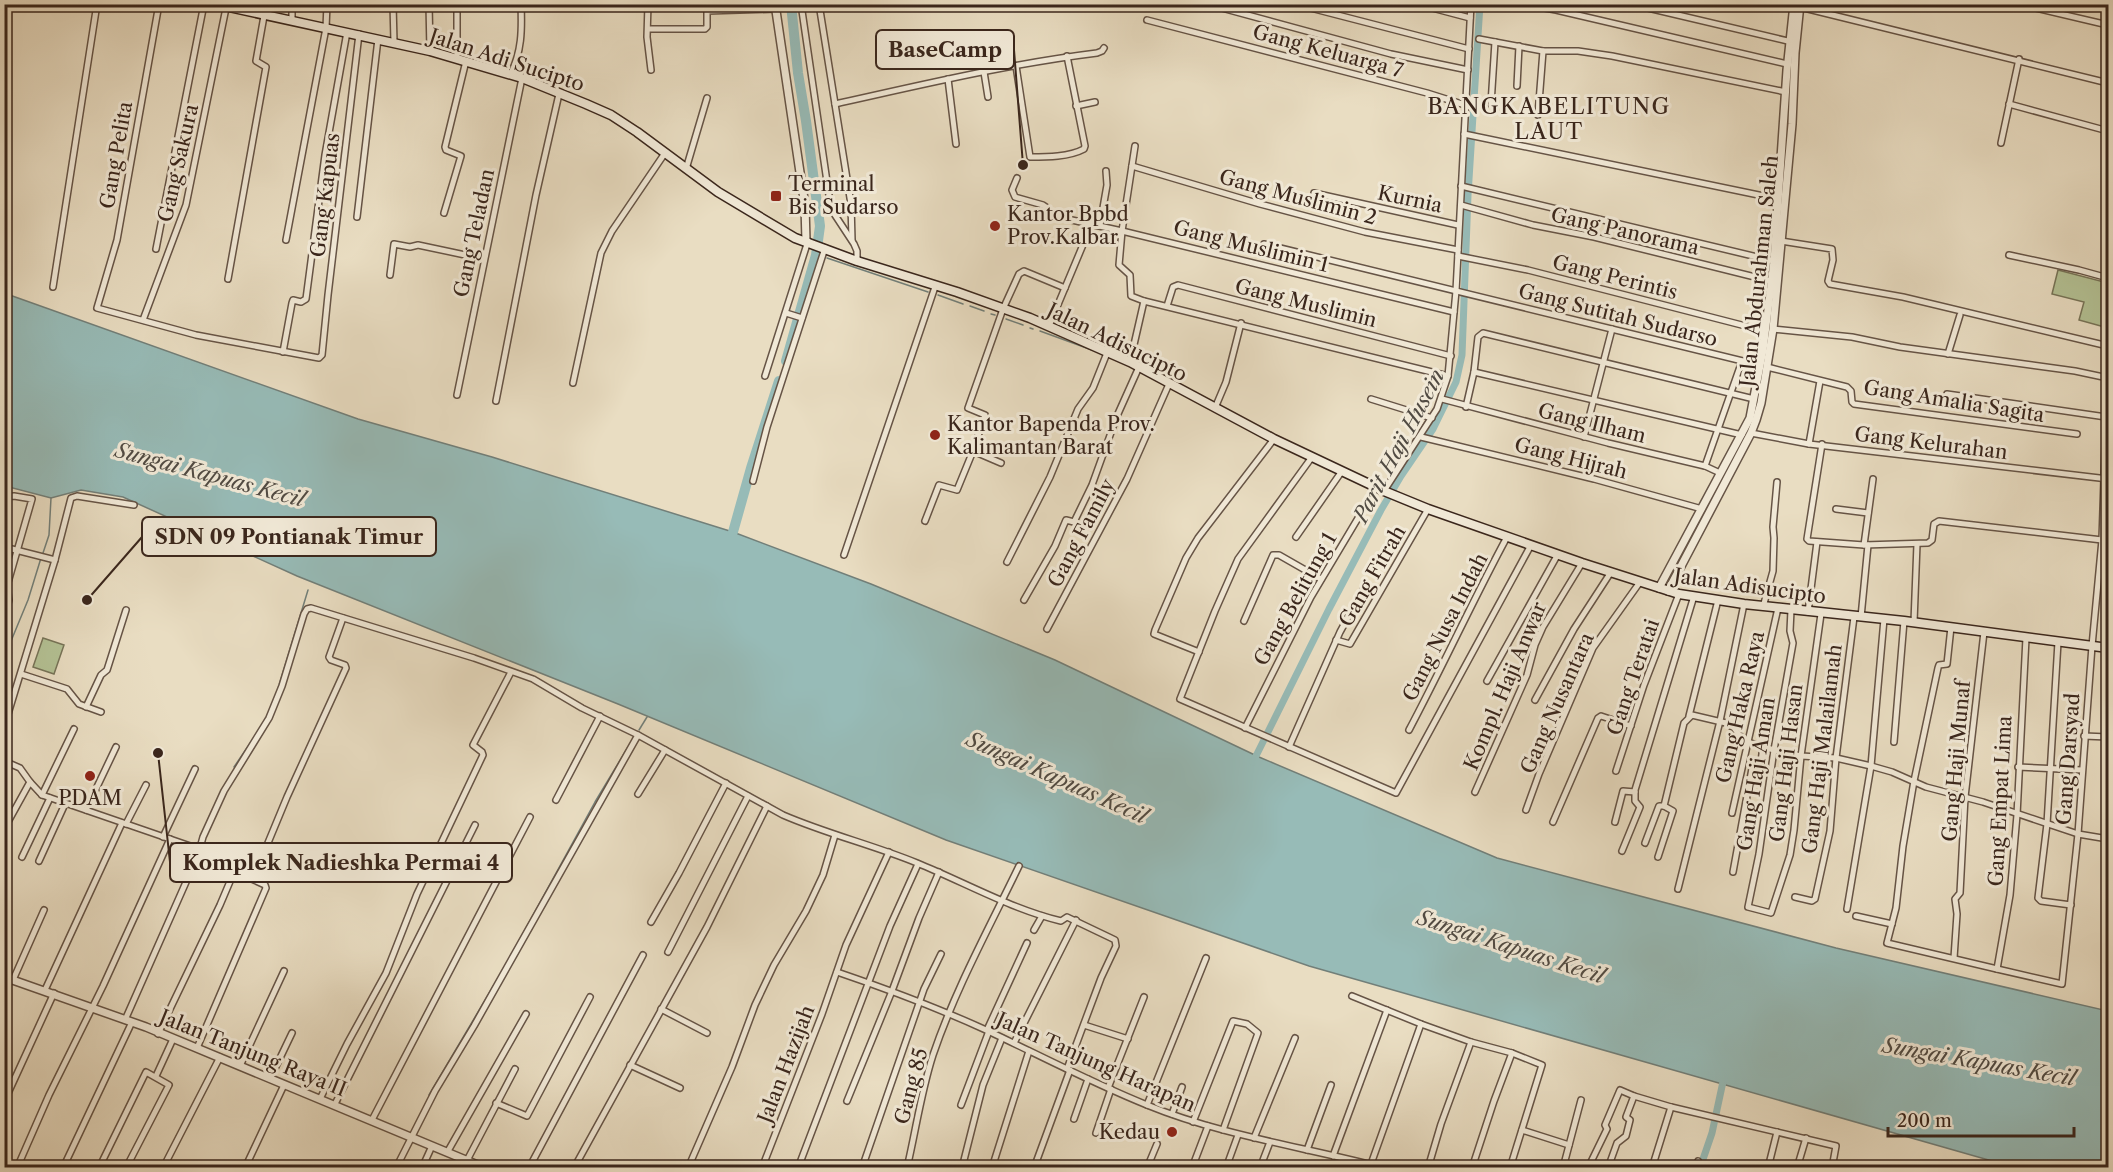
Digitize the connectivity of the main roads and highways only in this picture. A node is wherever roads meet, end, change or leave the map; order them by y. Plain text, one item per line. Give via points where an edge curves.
1 (215, 4) edge
2 (816, 244) joint
3 (2109, 648) edge

1 - 2 main road, Jalan Adi Sucipto via 394,42 522,78 611,116 718,192 795,237
2 - 3 main road, Jalan Adisucipto via 1049,326 1130,362 1274,439 1428,509 1663,590 1763,607

